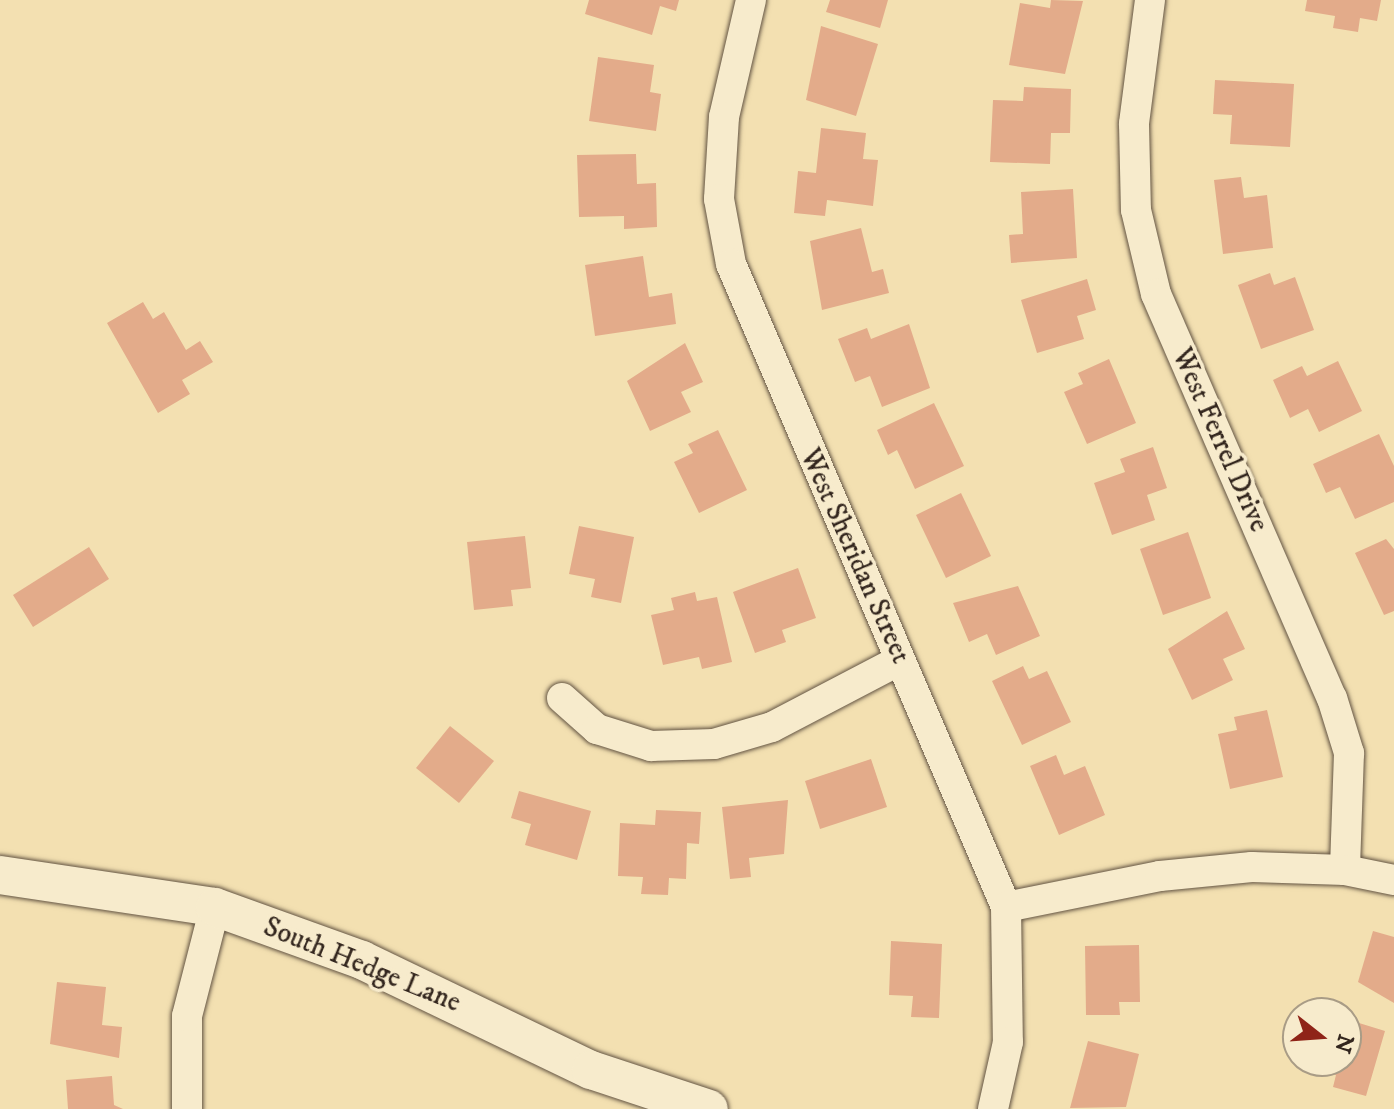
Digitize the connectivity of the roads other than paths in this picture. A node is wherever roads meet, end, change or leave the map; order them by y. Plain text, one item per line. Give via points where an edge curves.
1 (751, 0) edge
2 (1150, 0) edge
3 (900, 660) junction
4 (562, 698) dead end
5 (1345, 870) junction
6 (0, 875) edge
7 (1394, 880) edge
8 (215, 907) junction
9 (1006, 907) junction
10 (187, 1109) edge
11 (709, 1109) edge
12 (993, 1109) edge

1 - 3 street, West Sheridan Street via 724,117 719,199 731,264
2 - 5 street, West Ferrel Drive via 1134,124 1136,210 1156,294 1332,698 1349,753
3 - 4 street via 772,727 714,744 651,746 597,729
3 - 9 street, West Sheridan Street
5 - 7 street
5 - 9 street via 1252,867 1160,876
6 - 8 street, South Hedge Lane
8 - 10 street via 187,1016 182,1087
8 - 11 street, South Hedge Lane via 362,960 591,1070
9 - 12 street, West Sheridan Street via 1008,1042

